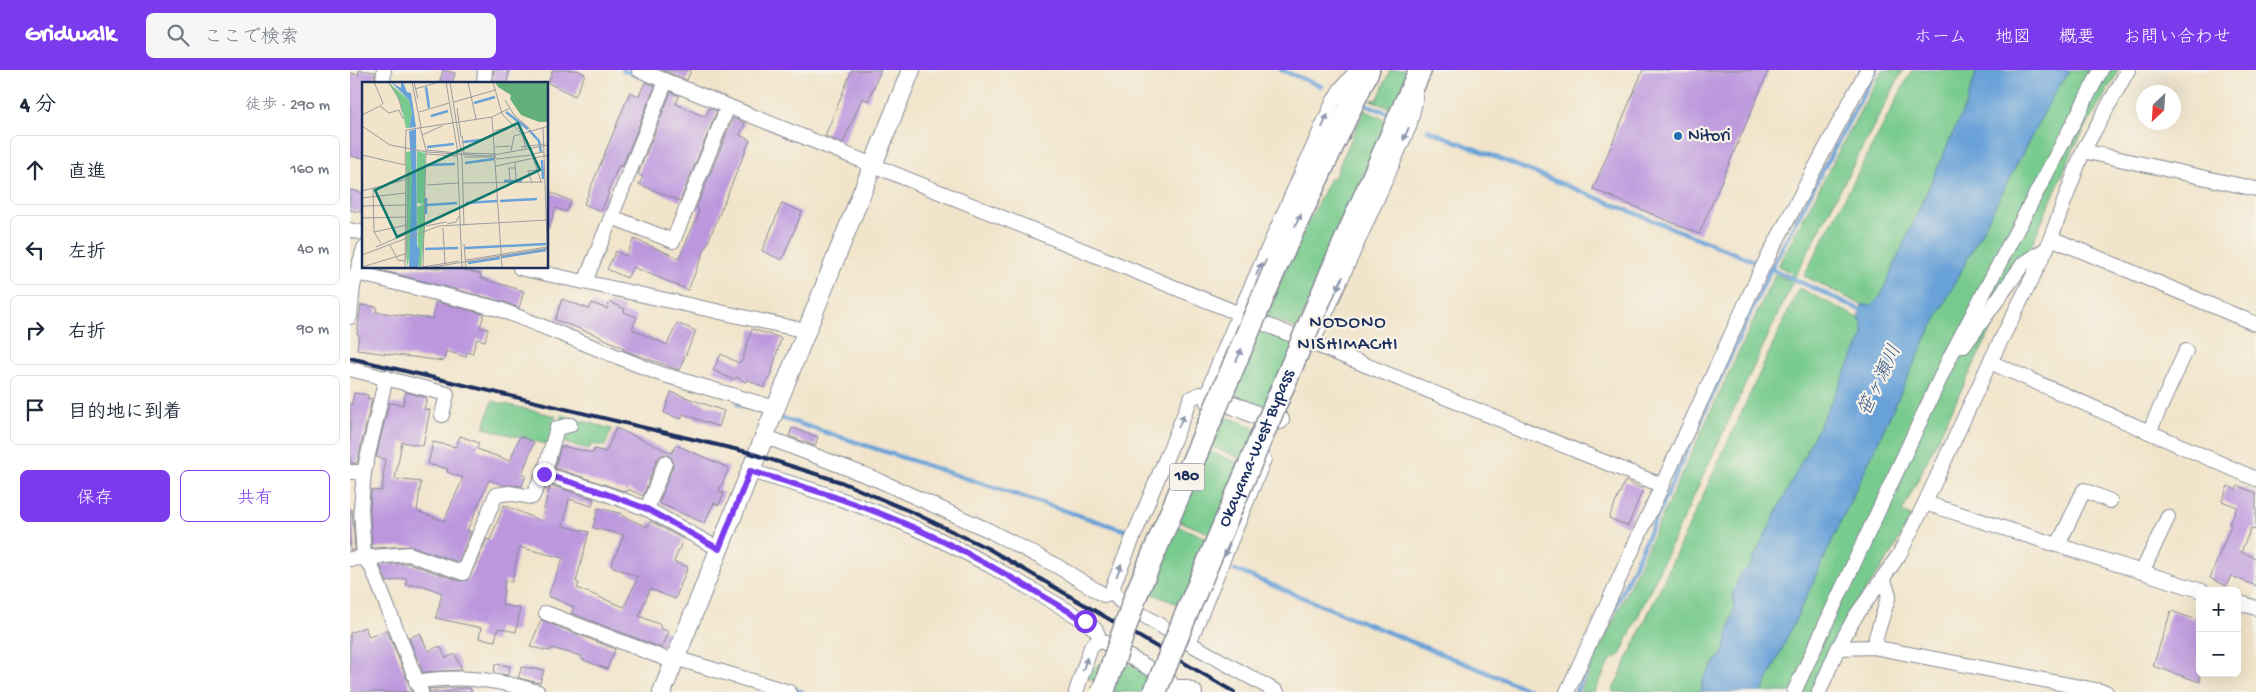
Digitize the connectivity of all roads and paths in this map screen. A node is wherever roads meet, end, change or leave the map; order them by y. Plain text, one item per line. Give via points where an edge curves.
1 (639, 70) edge
2 (911, 70) edge
3 (1357, 70) edge
4 (1368, 70) edge
5 (1421, 70) edge
6 (1866, 70) edge
7 (2101, 70) edge
8 (2128, 70) edge
9 (666, 81) junction
10 (728, 106) junction
11 (2083, 151) junction
12 (872, 165) junction
13 (2256, 189) edge
14 (612, 217) junction
15 (2049, 243) junction
16 (362, 254) edge
17 (525, 269) edge
18 (353, 281) edge
19 (586, 282) junction
20 (1239, 314) junction
21 (350, 317) edge
22 (2256, 324) edge
23 (807, 331) junction
24 (1313, 343) junction
25 (2186, 351) dead end
26 (1950, 357) junction
27 (1990, 362) junction
28 (351, 366) edge
29 (386, 377) junction
30 (1210, 395) junction
31 (775, 408) junction
32 (442, 415) dead end
33 (1280, 420) junction
34 (570, 425) dead end
35 (2149, 432) junction
36 (764, 436) junction
37 (665, 463) dead end
38 (750, 471) junction
39 (350, 472) edge
40 (364, 472) junction
41 (544, 474) junction
42 (2256, 479) edge
43 (1661, 485) junction
44 (2110, 501) dead end
45 (1925, 503) junction
46 (647, 509) junction
47 (2168, 517) dead end
48 (2058, 545) junction
49 (719, 549) junction
50 (357, 558) edge
51 (1141, 559) dead end
52 (2142, 572) junction
53 (1883, 578) junction
54 (2196, 589) edge
55 (1114, 594) junction
56 (2241, 603) edge
57 (2256, 608) edge
58 (546, 613) dead end
59 (1100, 640) junction
60 (1189, 643) junction
61 (1873, 647) junction
62 (1838, 648) junction
63 (674, 660) junction
64 (418, 687) edge
65 (1098, 689) edge
66 (1166, 690) edge
67 (538, 692) edge
68 (662, 692) edge
69 (789, 692) edge
70 (1076, 692) edge
71 (1196, 692) edge
72 (1277, 692) edge
73 (1568, 692) edge
74 (1794, 692) edge
75 (1819, 692) edge
76 (2106, 692) edge

1 - 9 street
2 - 12 street
20 -> 3 street via 1334,100
65 -> 4 highway, 180, bridge via 1278,264
5 -> 24 street via 1409,127
5 - 66 highway, Okayama-West Bypass, bridge via 1188,608
6 - 43 street via 1761,270
7 - 26 street
8 - 11 street
9 - 10 street
9 - 14 street
10 - 12 street
10 - 14 street via 673,241
11 - 13 street
11 - 15 street
12 - 20 street
12 - 23 street
14 - 19 street
15 - 22 street
15 - 26 street via 2023,264 1962,349
15 - 27 street
16 - 18 street
17 - 19 street
18 - 21 street
18 - 31 street via 499,309 658,373
19 - 23 street
20 - 24 street
20 - 30 street via 1212,380
23 - 31 street
24 - 33 street
24 - 43 street
25 - 35 street
26 - 74 street
27 - 35 street
27 - 45 street
28 - 29 street
29 - 32 street via 447,394
29 - 40 street
30 - 33 street via 1261,417
30 - 51 street
55 -> 30 street via 1113,586 1122,563 1191,398 1200,394
31 - 36 street
33 -> 60 street
34 - 41 street via 556,428
35 - 42 street
36 - 38 street
36 - 55 street via 878,480 988,530 1104,595
37 - 46 street
38 - 49 street
38 - 59 street via 822,492 931,535 1085,621 1096,630
39 - 40 street
40 - 50 street
41 - 46 street
41 - 50 street via 532,497 509,493 496,495 463,573 409,554
43 - 73 street
44 - 48 street via 2084,490
45 - 48 street
45 - 53 street
46 - 49 street
47 - 52 street
48 - 52 street
49 - 63 street
50 - 64 street via 372,568
52 - 54 street
53 - 61 street via 1889,596
53 - 62 street
55 - 60 street
56 - 57 street
58 - 63 street
59 - 66 street via 1168,679
70 -> 59 street via 1091,647
60 - 72 street
61 - 62 street
61 - 76 street
62 - 75 street
63 - 68 street
63 - 69 street
64 - 67 street via 447,677 504,682
66 - 71 street via 1186,687

